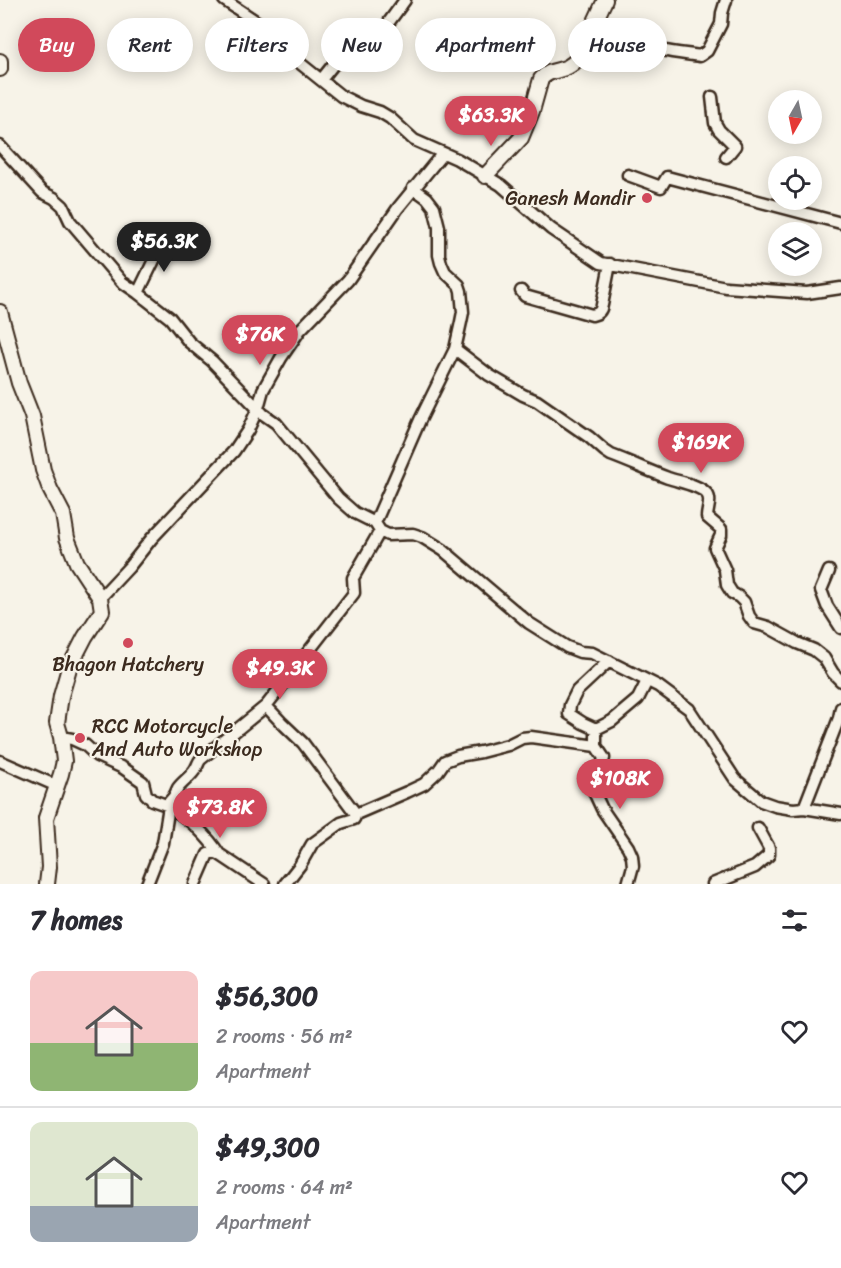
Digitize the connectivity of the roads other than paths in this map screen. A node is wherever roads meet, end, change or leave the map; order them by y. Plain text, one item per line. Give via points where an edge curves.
1 (224, 0) edge
2 (405, 0) edge
3 (605, 0) edge
4 (726, 0) edge
5 (597, 18) edge
6 (667, 52) edge
7 (0, 61) edge
8 (568, 68) edge
9 (0, 69) edge
10 (321, 80) junction
11 (712, 97) dead end
12 (0, 146) edge
13 (443, 153) junction
14 (726, 157) dead end
15 (628, 175) dead end
16 (485, 177) junction
17 (413, 188) junction
18 (841, 223) edge
19 (167, 242) dead end
20 (610, 264) junction
21 (841, 288) edge
22 (521, 291) dead end
23 (138, 293) junction
24 (0, 312) edge
25 (455, 349) junction
26 (258, 408) junction
27 (377, 527) junction
28 (829, 571) dead end
29 (100, 598) junction
30 (841, 628) edge
31 (609, 661) junction
32 (647, 681) junction
33 (841, 681) edge
34 (266, 706) junction
35 (841, 708) edge
36 (596, 729) junction
37 (61, 737) junction
38 (596, 746) junction
39 (0, 761) edge
40 (57, 786) junction
41 (169, 806) junction
42 (804, 808) junction
43 (356, 814) junction
44 (841, 814) edge
45 (758, 828) dead end
46 (219, 854) junction
47 (47, 884) edge
48 (147, 884) edge
49 (195, 884) edge
50 (264, 884) edge
51 (285, 884) edge
52 (628, 884) edge
53 (713, 884) edge

1 - 10 street via 260,24
2 - 10 street via 367,52 345,50
3 - 5 street
4 - 6 street via 721,24 707,51 700,56
7 - 9 street
8 - 16 street via 544,75 521,138
10 - 13 street via 348,99 390,118 414,140
11 - 14 street via 715,123 735,146
12 - 23 street via 42,192 63,206 70,221 122,282
13 - 16 street
13 - 17 street
15 - 18 street via 661,187 668,177
16 - 20 street via 515,196 550,229 601,263
17 - 25 street via 434,207 441,263 461,291 463,312
17 - 26 street via 348,280 300,330 280,358
19 - 23 street
20 - 21 street via 726,287 807,293
20 - 22 street via 598,314 525,296
23 - 26 street via 170,318 189,342
24 - 29 street via 32,416 43,470 63,514 77,563
25 - 27 street via 420,420
25 - 33 street via 489,375 590,437 604,451 705,492 710,499 707,517 721,529 716,548 727,585 744,602 752,621 814,650
26 - 27 street via 276,423 338,498
26 - 29 street via 234,451
27 - 31 street via 388,535 422,537 443,550 529,623 567,647
27 - 34 street via 353,578 354,593
28 - 30 street via 821,590
29 - 37 street via 102,612 69,668 61,696 57,723
31 - 32 street
31 - 36 street via 577,691 570,705 569,714
32 - 36 street via 638,699
32 - 42 street via 689,708 735,779 760,801
34 - 41 street via 201,759
34 - 43 street via 303,743
35 - 42 street
36 - 38 street
37 - 40 street via 64,761
37 - 41 street via 85,745 97,756 123,768 143,782 152,800
38 - 43 street via 531,736 458,756 445,761 424,784
38 - 52 street via 604,758 595,794 632,856
39 - 40 street
40 - 47 street via 46,818
41 - 46 street via 204,833
41 - 48 street via 163,843
42 - 44 street
43 - 51 street via 354,819 341,823 312,844
45 - 53 street via 770,848 769,855 755,867
46 - 49 street via 208,854
46 - 50 street

